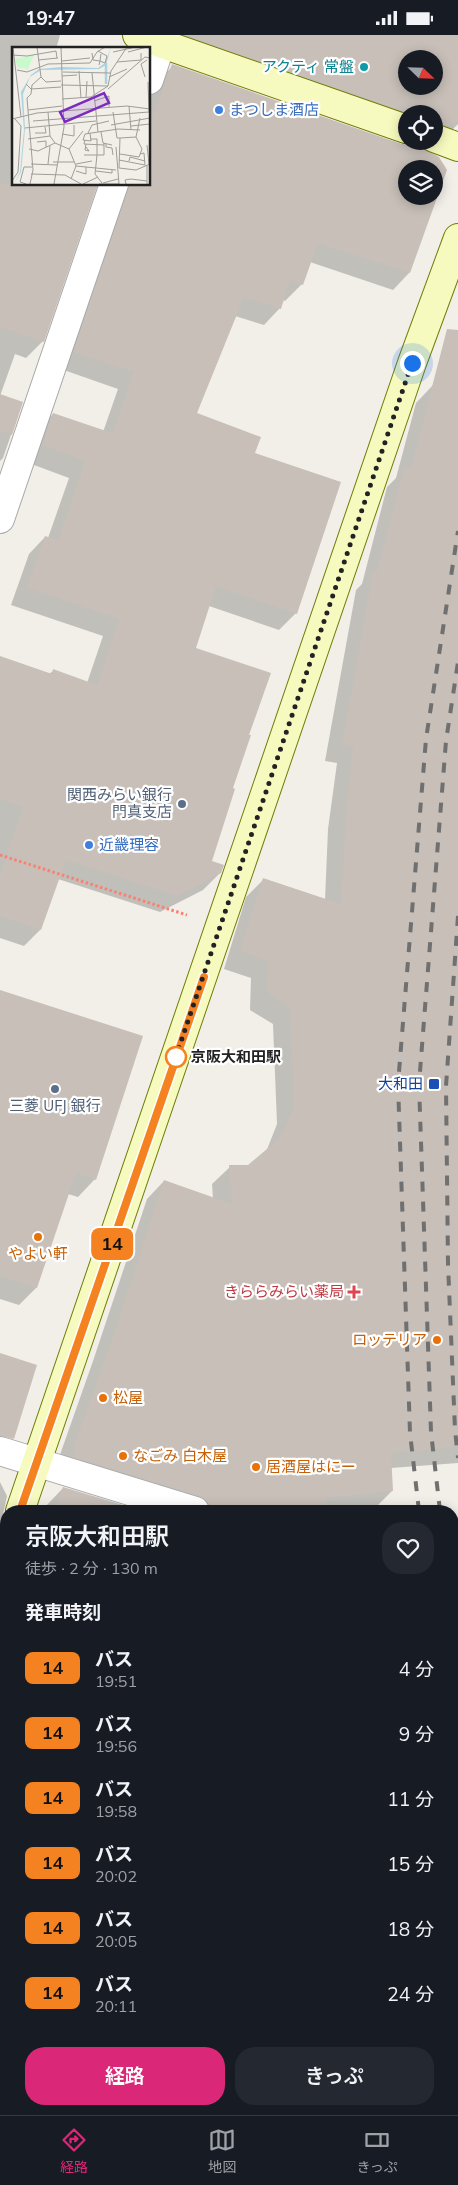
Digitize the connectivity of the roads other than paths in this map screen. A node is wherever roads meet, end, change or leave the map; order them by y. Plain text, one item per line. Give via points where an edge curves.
1 (154, 38) edge
2 (150, 72) edge
3 (398, 126) edge
4 (443, 142) edge
5 (458, 147) edge
6 (114, 185) edge
7 (458, 238) edge
8 (0, 519) edge
9 (0, 1451) edge
10 (37, 1461) junction
11 (22, 1505) edge
12 (176, 1505) edge

1 - 2 street
1 - 3 main road
4 - 5 main road
6 - 8 street
7 - 10 main road via 412,363
9 - 10 street
10 - 11 main road
10 - 12 street

